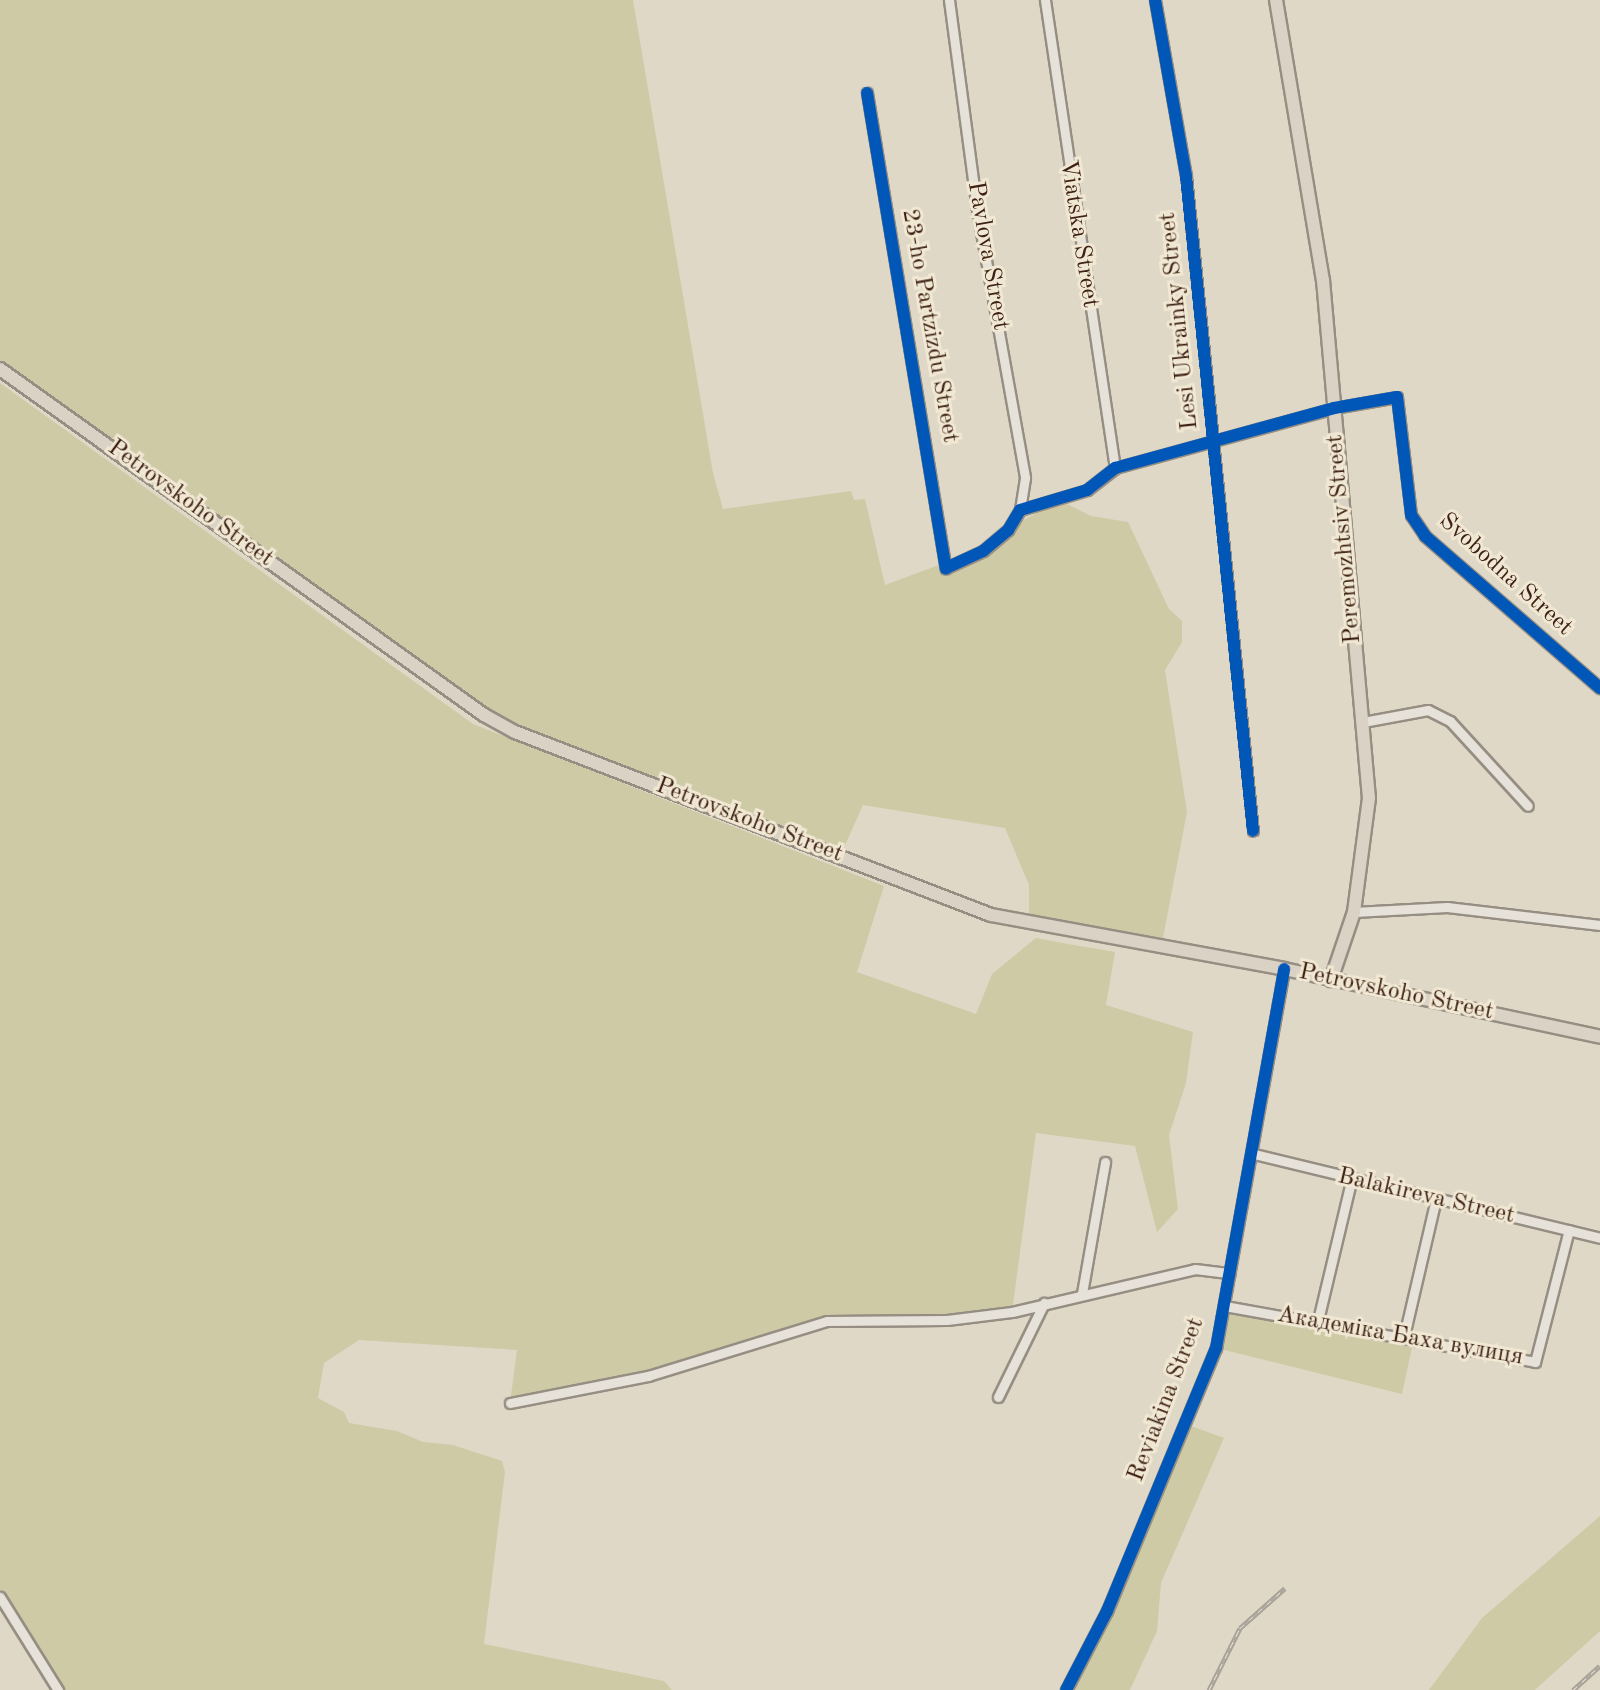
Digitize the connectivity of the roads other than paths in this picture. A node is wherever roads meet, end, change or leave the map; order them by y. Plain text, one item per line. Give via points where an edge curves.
1 (949, 0) edge
2 (1045, 0) edge
3 (1155, 0) edge
4 (1276, 0) edge
5 (867, 93) dead end
6 (0, 369) edge
7 (1334, 408) junction
8 (1215, 440) junction
9 (1115, 468) junction
10 (1020, 510) junction
11 (1600, 688) edge
12 (1363, 722) junction
13 (1528, 806) dead end
14 (1253, 831) dead end
15 (1354, 912) junction
16 (1600, 925) edge
17 (1284, 969) junction
18 (1331, 980) junction
19 (1600, 1037) edge
20 (1254, 1154) junction
21 (1105, 1162) dead end
22 (1351, 1181) junction
23 (1436, 1199) junction
24 (1569, 1230) junction
25 (1600, 1238) edge
26 (1230, 1273) junction
27 (1082, 1293) junction
28 (1044, 1303) junction
29 (1225, 1306) junction
30 (1318, 1320) junction
31 (1404, 1336) junction
32 (998, 1397) dead end
33 (510, 1403) dead end
34 (0, 1597) edge
35 (58, 1690) edge
36 (1066, 1690) edge

1 - 10 street, Pavlova Street via 977,210 1025,478
2 - 9 street, Viatska Street
3 - 8 street, Lesi Ukrainky Street via 1186,176
4 - 7 main road, Peremozhtsiv Street via 1323,280
5 - 10 street, 23-ho Partzizdu Street via 946,568 983,551 1008,530
6 - 17 main road, Petrovskoho Street via 471,706 515,732 991,915
7 - 8 street, Svobodna Street
7 - 11 street, Svobodna Street via 1397,397 1411,515 1425,536
7 - 12 main road, Peremozhtsiv Street
8 - 9 street, Svobodna Street
8 - 14 street, Lesi Ukrainky Street
9 - 10 street, Svobodna Street via 1087,490
12 - 13 street via 1428,710 1450,721
12 - 15 main road, Peremozhtsiv Street via 1368,824
15 - 16 street via 1447,907
15 - 18 main road, Peremozhtsiv Street
17 - 18 main road, Petrovskoho Street
17 - 20 street, Reviakina Street
18 - 19 main road, Petrovskoho Street
20 - 22 street, Balakireva Street
20 - 26 street, Reviakina Street
21 - 27 street
22 - 23 street, Balakireva Street
22 - 30 street
23 - 24 street, Balakireva Street
23 - 31 street
24 - 25 street, Balakireva Street
24 - 31 street, Академіка Баха вулиця via 1535,1362
26 - 27 street via 1195,1269
26 - 29 street, Reviakina Street
27 - 28 street
28 - 32 street
28 - 33 street via 947,1320 827,1321 648,1376
29 - 30 street, Академіка Баха вулиця
29 - 36 street, Reviakina Street via 1216,1348 1107,1611
30 - 31 street, Академіка Баха вулиця
34 - 35 street

